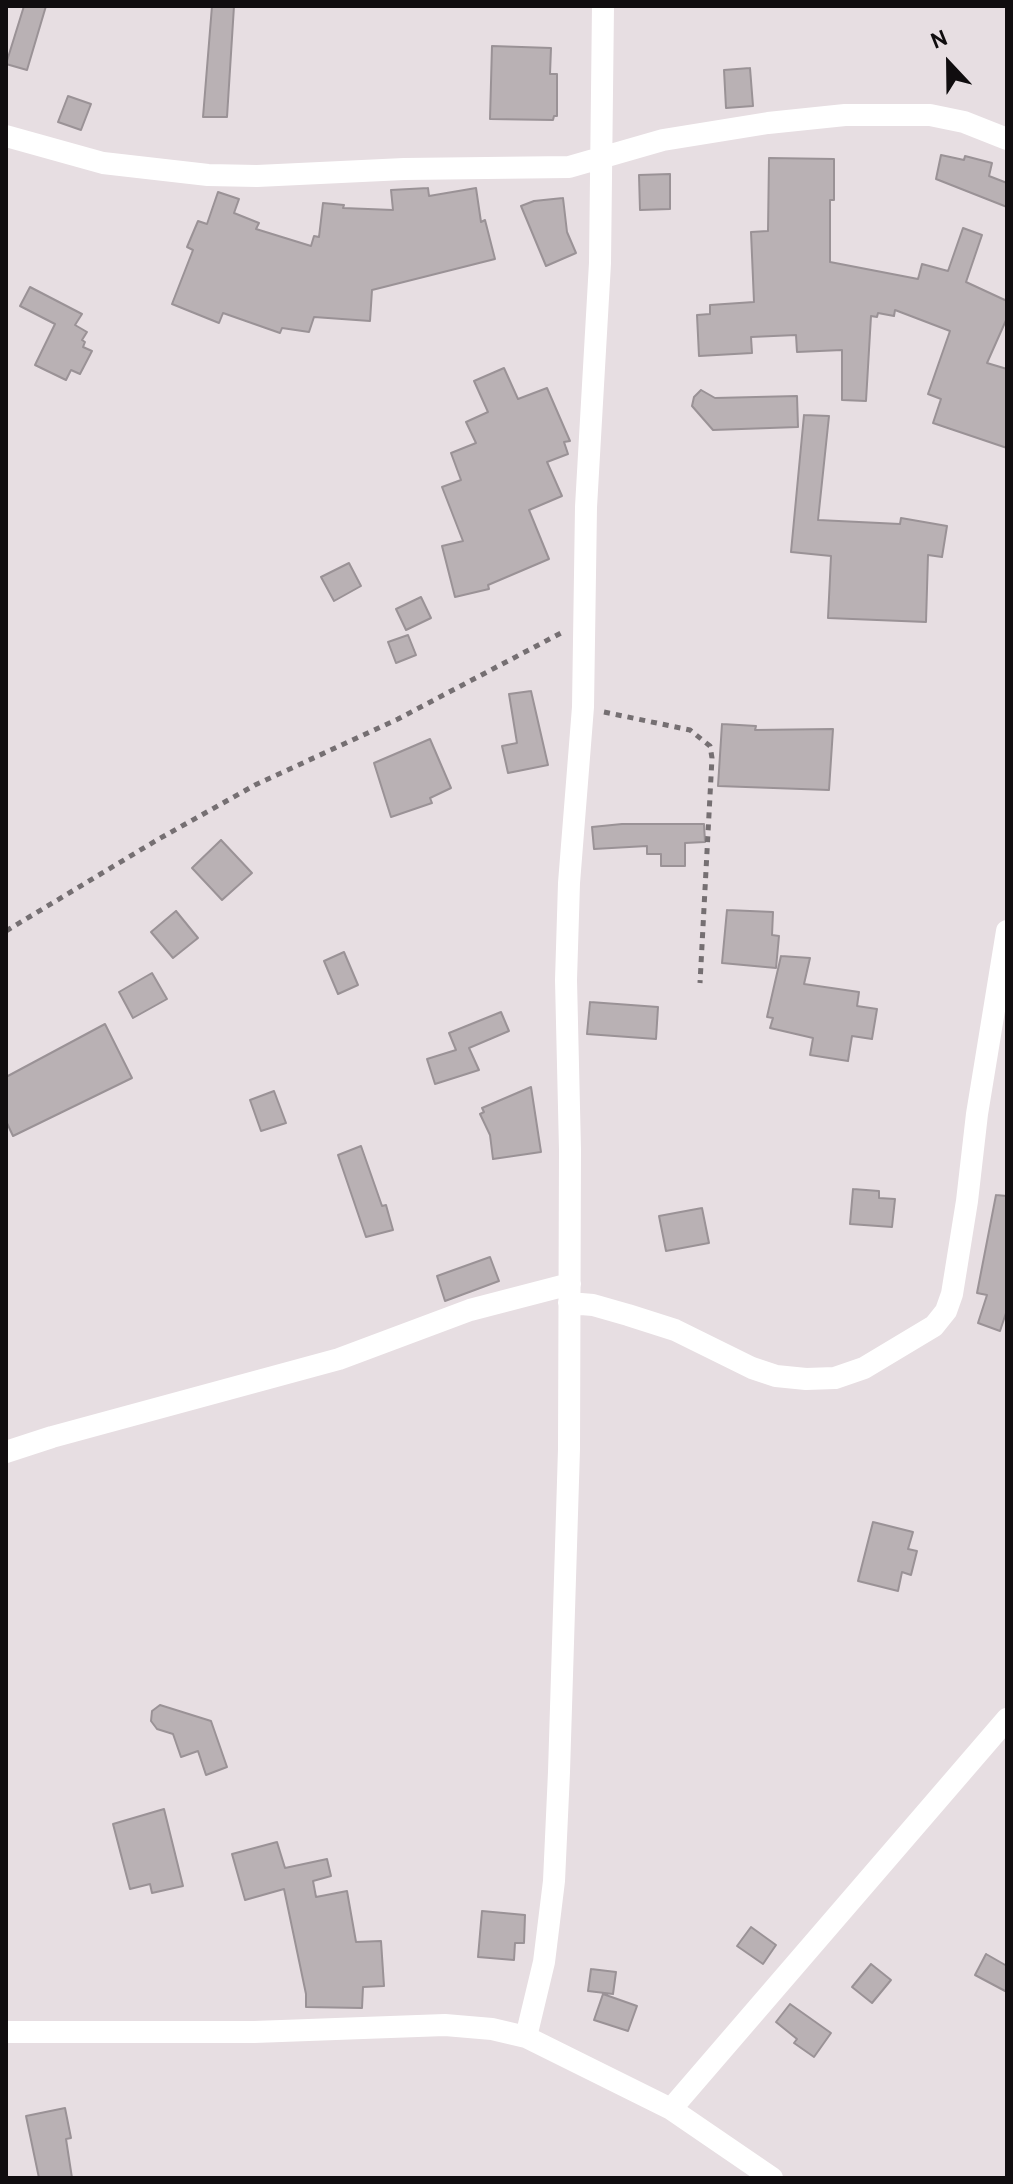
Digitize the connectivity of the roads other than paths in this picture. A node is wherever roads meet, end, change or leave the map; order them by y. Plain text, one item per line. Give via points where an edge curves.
1 (603, 6) edge
2 (6, 136) edge
3 (1007, 139) edge
4 (602, 158) junction
5 (1007, 931) edge
6 (570, 1293) junction
7 (6, 1452) edge
8 (1007, 1719) edge
9 (6, 2032) edge
10 (526, 2037) junction
11 (671, 2109) junction
12 (772, 2178) edge

1 - 4 street
2 - 4 street via 103,163 208,175 569,167
3 - 4 street via 930,115 845,115 663,140
4 - 6 street via 583,707 566,980
5 - 6 street via 954,1282 946,1311 934,1326 864,1368 835,1378 806,1379 752,1368 675,1330
6 - 7 street via 470,1310 339,1359
6 - 10 street via 554,1881 544,1962
8 - 11 street
9 - 10 street via 445,2025
10 - 11 street
11 - 12 street

